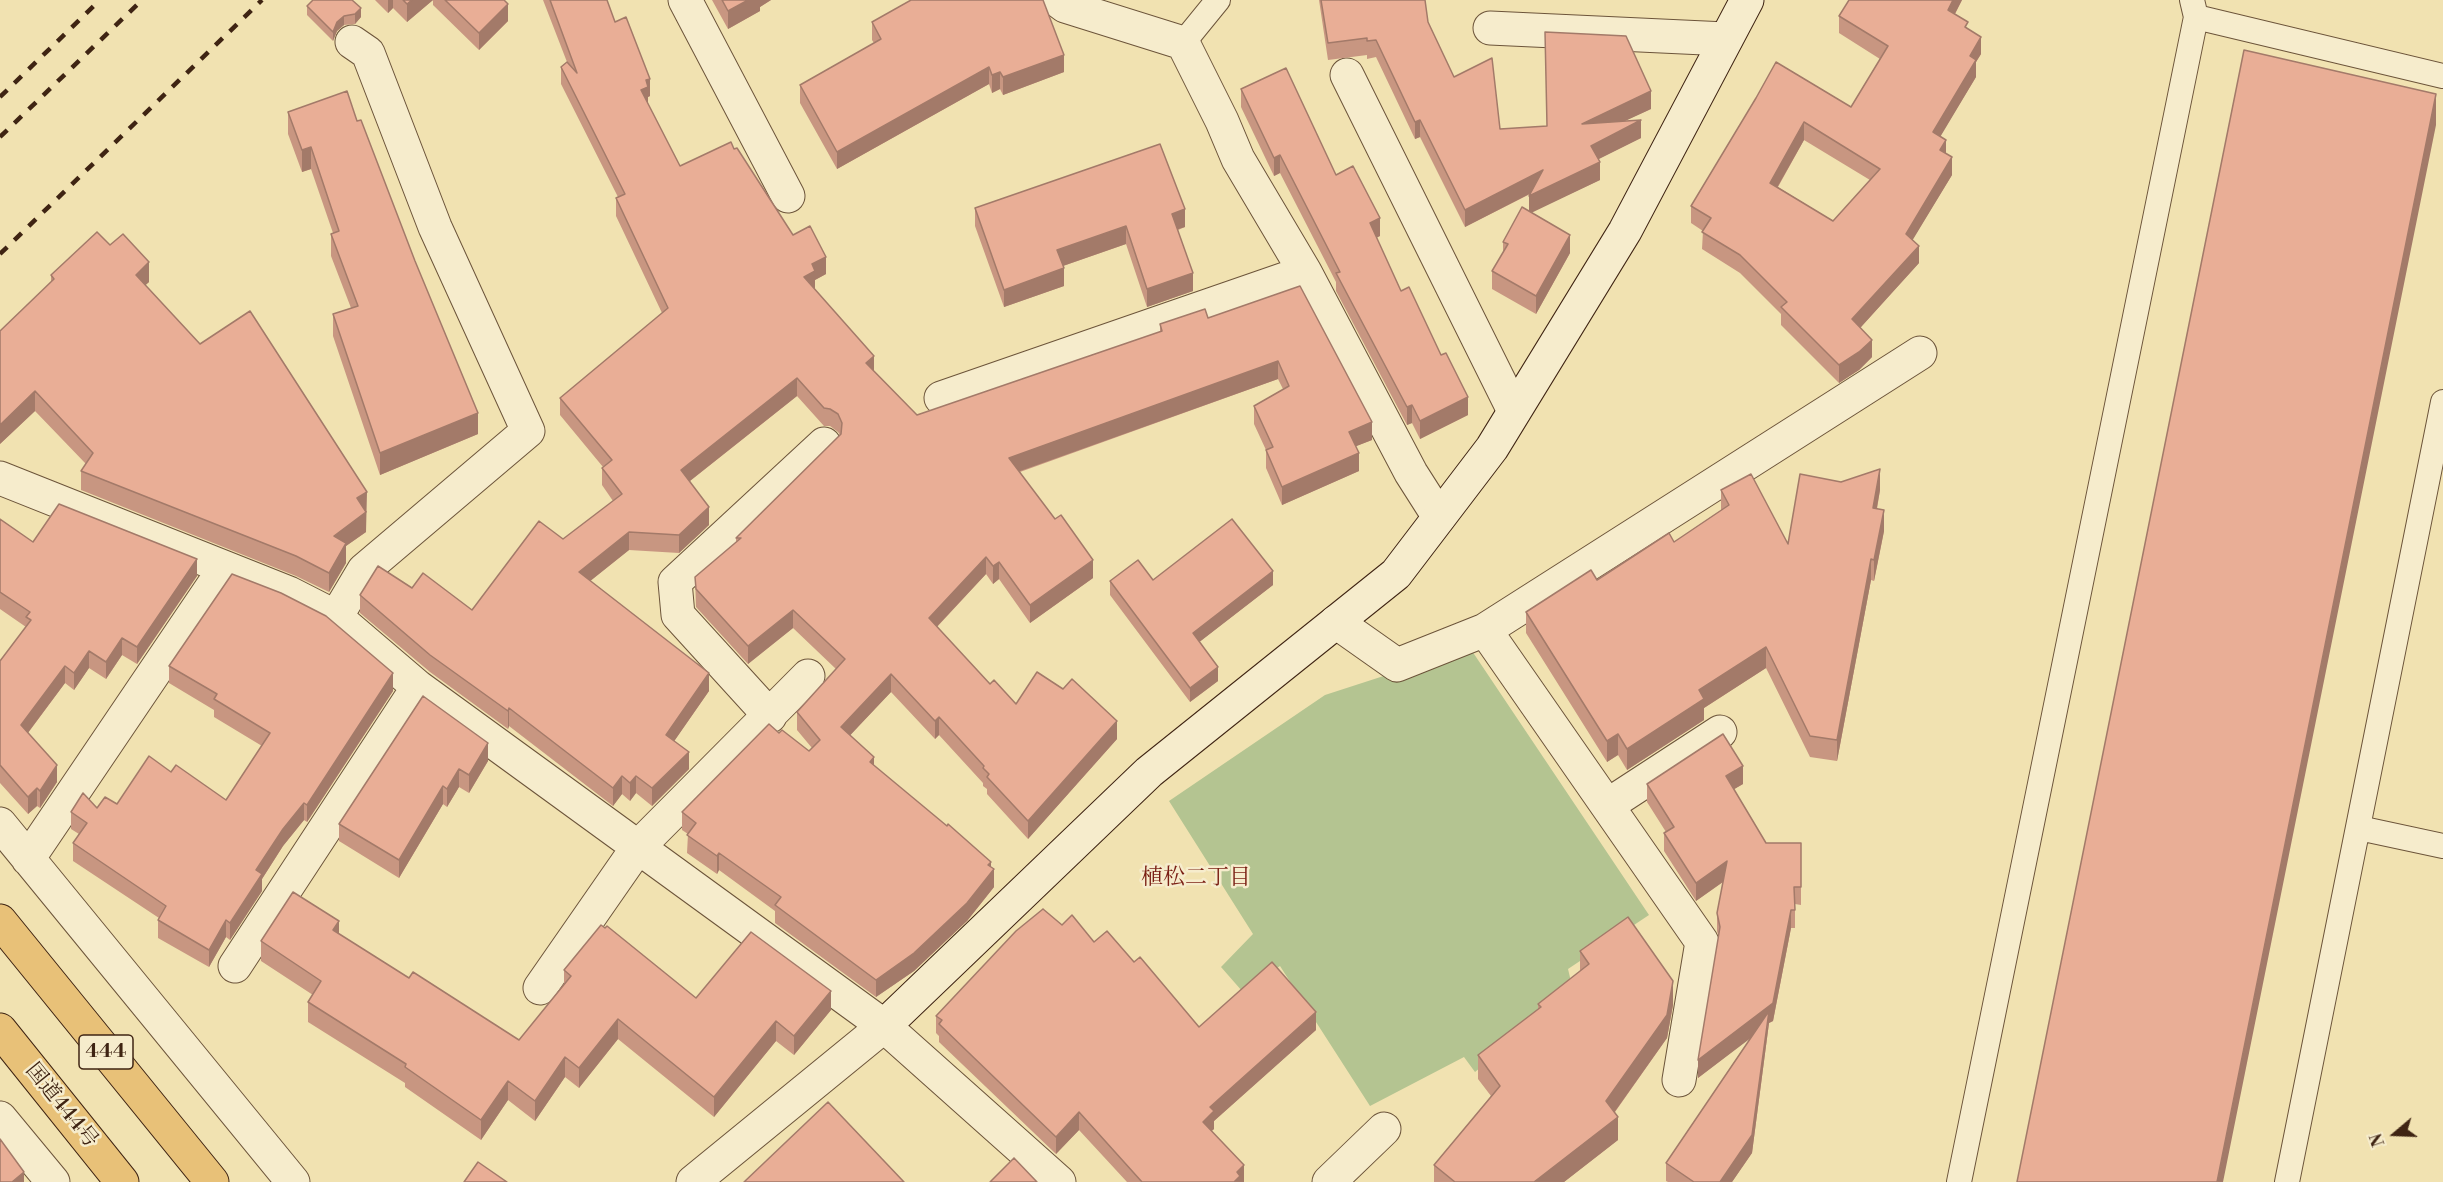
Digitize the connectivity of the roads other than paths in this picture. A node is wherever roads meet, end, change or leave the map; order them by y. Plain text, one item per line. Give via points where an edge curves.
1 (685, 0) edge
2 (1057, 0) edge
3 (1218, 0) edge
4 (1747, 0) edge
5 (2194, 9) edge
6 (1490, 28) dead end
7 (1726, 39) junction
8 (352, 42) dead end
9 (1183, 43) junction
10 (1347, 75) dead end
11 (2443, 76) edge
12 (788, 196) dead end
13 (1305, 272) junction
14 (1920, 353) dead end
15 (941, 398) dead end
16 (2443, 402) edge
17 (1514, 411) junction
18 (824, 444) dead end
19 (0, 478) edge
20 (1438, 517) junction
21 (225, 568) junction
22 (336, 617) junction
23 (1336, 622) junction
24 (1485, 630) junction
25 (808, 676) dead end
26 (418, 687) junction
27 (770, 716) junction
28 (1720, 732) dead end
29 (1608, 805) junction
30 (0, 824) edge
31 (2359, 828) junction
32 (2443, 846) edge
33 (638, 847) junction
34 (28, 859) junction
35 (0, 921) edge
36 (235, 966) dead end
37 (540, 988) dead end
38 (884, 1026) junction
39 (0, 1030) edge
40 (1679, 1080) dead end
41 (0, 1118) edge
42 (1384, 1129) dead end
43 (53, 1182) edge
44 (122, 1182) edge
45 (212, 1182) edge
46 (293, 1182) edge
47 (693, 1182) edge
48 (1059, 1182) edge
49 (1329, 1182) edge
50 (1959, 1182) edge
51 (2287, 1182) edge

1 - 12 street
2 - 9 street via 1065,6
3 - 9 lane
4 - 7 street
5 - 11 lane
5 - 50 lane
6 - 7 street
7 - 17 street via 1625,231
8 - 22 street via 368,53 435,227 528,431 364,570
9 - 13 street via 1238,159
10 - 17 street
13 - 15 street
13 - 20 street
14 - 24 street
16 - 31 lane
17 - 20 street via 1492,448
18 - 27 street via 675,582 678,615
19 - 21 street
20 - 23 street via 1395,574
21 - 22 street
21 - 34 street
22 - 26 street
23 - 24 street via 1397,665
23 - 38 street via 1149,772
24 - 29 street
25 - 27 street
26 - 33 street
26 - 36 street
27 - 33 street
28 - 29 street
29 - 40 street via 1702,942
30 - 34 street
31 - 32 lane
31 - 51 lane
33 - 37 street
33 - 38 street
34 - 46 street
35 - 45 highway, 444
38 - 47 street
38 - 48 street
39 - 44 highway, 国道444号
41 - 43 street
42 - 49 street

